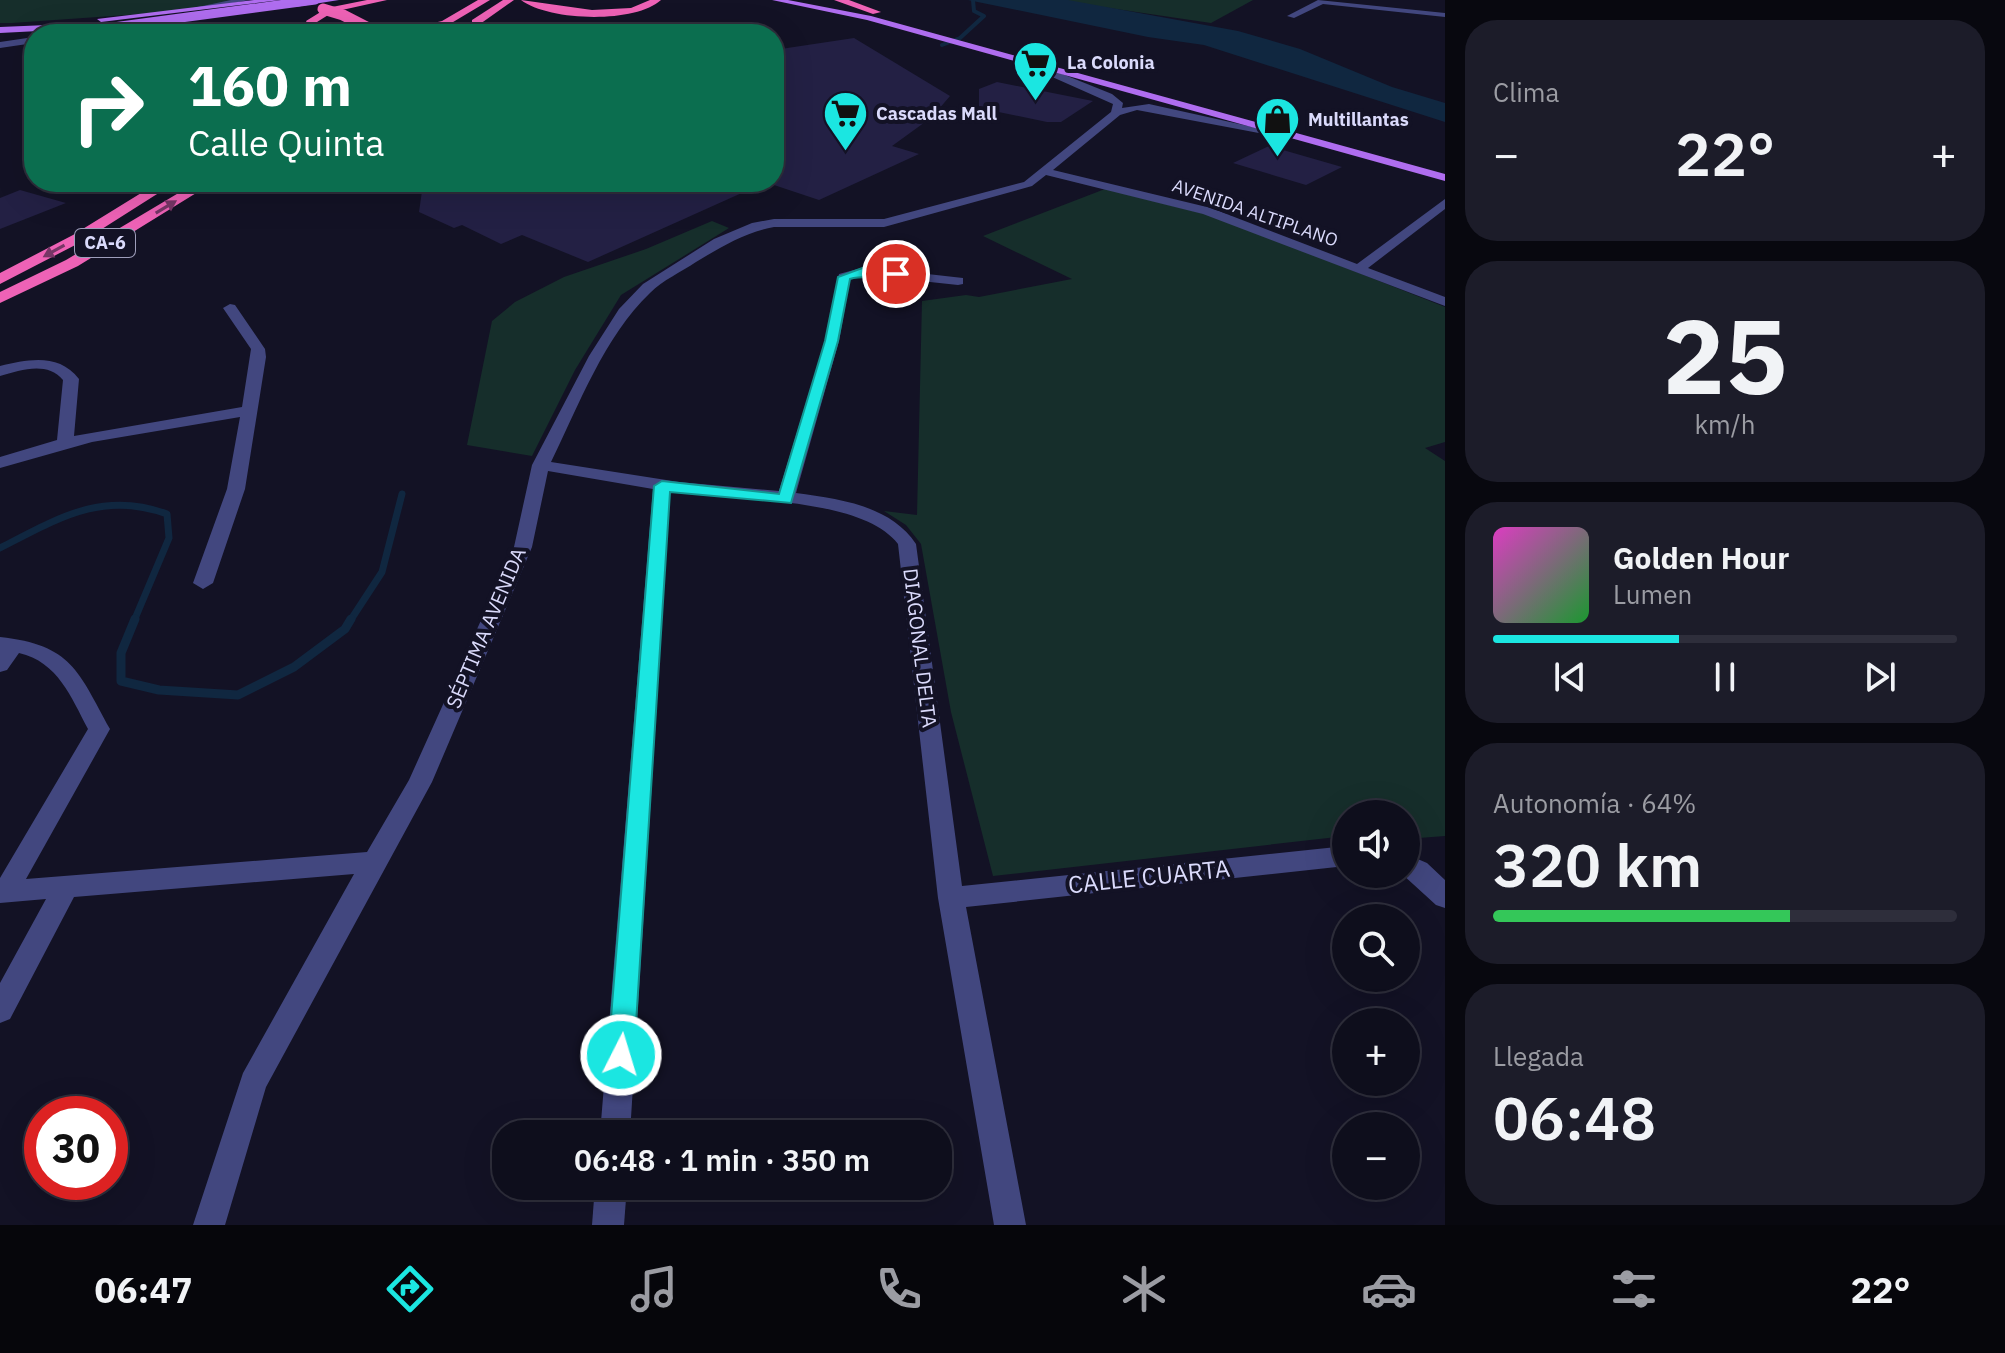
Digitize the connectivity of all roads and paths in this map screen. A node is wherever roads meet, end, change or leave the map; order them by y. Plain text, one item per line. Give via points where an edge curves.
1 (245, 0) edge
2 (276, 0) edge
3 (288, 0) edge
4 (315, 0) edge
5 (335, 0) edge
6 (382, 0) edge
7 (485, 0) edge
8 (509, 0) edge
9 (526, 0) edge
10 (656, 0) edge
11 (776, 0) edge
12 (812, 0) edge
13 (839, 0) edge
14 (1323, 1) edge
15 (266, 8) junction
16 (876, 12) junction
17 (169, 13) junction
18 (1445, 15) edge
19 (1291, 16) dead end
20 (453, 18) junction
21 (156, 21) junction
22 (88, 24) edge
23 (115, 24) edge
24 (125, 24) edge
25 (136, 24) edge
26 (136, 24) edge
27 (312, 24) edge
28 (360, 24) edge
29 (430, 24) edge
30 (443, 24) edge
31 (475, 24) edge
32 (24, 33) edge
33 (24, 34) edge
34 (0, 36) edge
35 (24, 37) edge
36 (1035, 66) junction
37 (1116, 113) junction
38 (1275, 133) junction
39 (1445, 167) edge
40 (1045, 171) junction
41 (1445, 178) edge
42 (153, 192) edge
43 (190, 192) edge
44 (1445, 203) edge
45 (1438, 215) edge
46 (1359, 269) junction
47 (0, 279) edge
48 (958, 281) dead end
49 (0, 298) edge
50 (1445, 302) edge
51 (230, 308) dead end
52 (0, 371) edge
53 (248, 411) junction
54 (65, 443) junction
55 (0, 463) edge
56 (541, 465) junction
57 (662, 486) junction
58 (785, 499) junction
59 (203, 583) dead end
60 (7, 644) edge
61 (0, 665) edge
62 (1332, 857) edge
63 (373, 862) junction
64 (1420, 872) edge
65 (66, 887) junction
66 (3, 892) edge
67 (1445, 897) edge
68 (951, 898) junction
69 (0, 1010) edge
70 (616, 1120) edge
71 (610, 1200) edge
72 (209, 1225) edge
73 (608, 1225) edge
74 (1010, 1225) edge

1 - 17 street
2 - 17 main road
3 - 23 main road, bridge
4 - 25 main road, bridge
5 - 15 main road
6 - 27 highway via 330,10
7 - 20 highway
8 - 31 highway
9 - 10 highway via 540,7 607,13 646,8
11 - 36 main road via 844,12
12 - 16 main road
13 - 16 highway
14 - 18 street
14 - 19 street
15 - 21 main road
15 - 28 highway, bridge via 338,13
16 - 39 main road
17 - 22 main road
20 - 29 highway
20 - 30 highway
21 - 24 main road
21 - 26 street
32 - 34 main road
33 - 34 main road
34 - 35 street
36 - 37 street via 1109,96 1118,103
36 - 38 main road
37 - 38 street via 1149,107
37 - 40 street
38 - 41 main road
40 - 46 street, AVENIDA ALTIPLANO via 1207,211
40 - 56 street, SÉPTIMA AVENIDA via 1028,184 904,219 774,223 719,242 648,287 624,312
42 -> 47 highway, CA-6
49 -> 43 highway, CA-6 via 72,263
44 - 45 street
45 - 46 street
46 - 50 street, AVENIDA ALTIPLANO
48 - 58 street via 865,271 844,277 832,341
51 - 53 street via 258,349
52 - 54 street via 32,364 66,372 71,379
53 - 54 street
53 - 59 street via 236,489
54 - 55 street
56 - 57 street, DIAGONAL DELTA
56 - 63 street, SÉPTIMA AVENIDA via 523,547 420,782
57 - 58 street, DIAGONAL DELTA
57 - 70 street
58 - 68 street, DIAGONAL DELTA via 883,520 907,544
60 - 61 street
60 - 66 street via 30,646 63,665 99,729
62 - 68 street, CALLE CUARTA
63 - 65 street
63 - 72 street, SÉPTIMA AVENIDA via 253,1083
64 - 67 street
65 - 66 street
65 - 69 street
68 - 74 street, DIAGONAL DELTA
71 - 73 street

